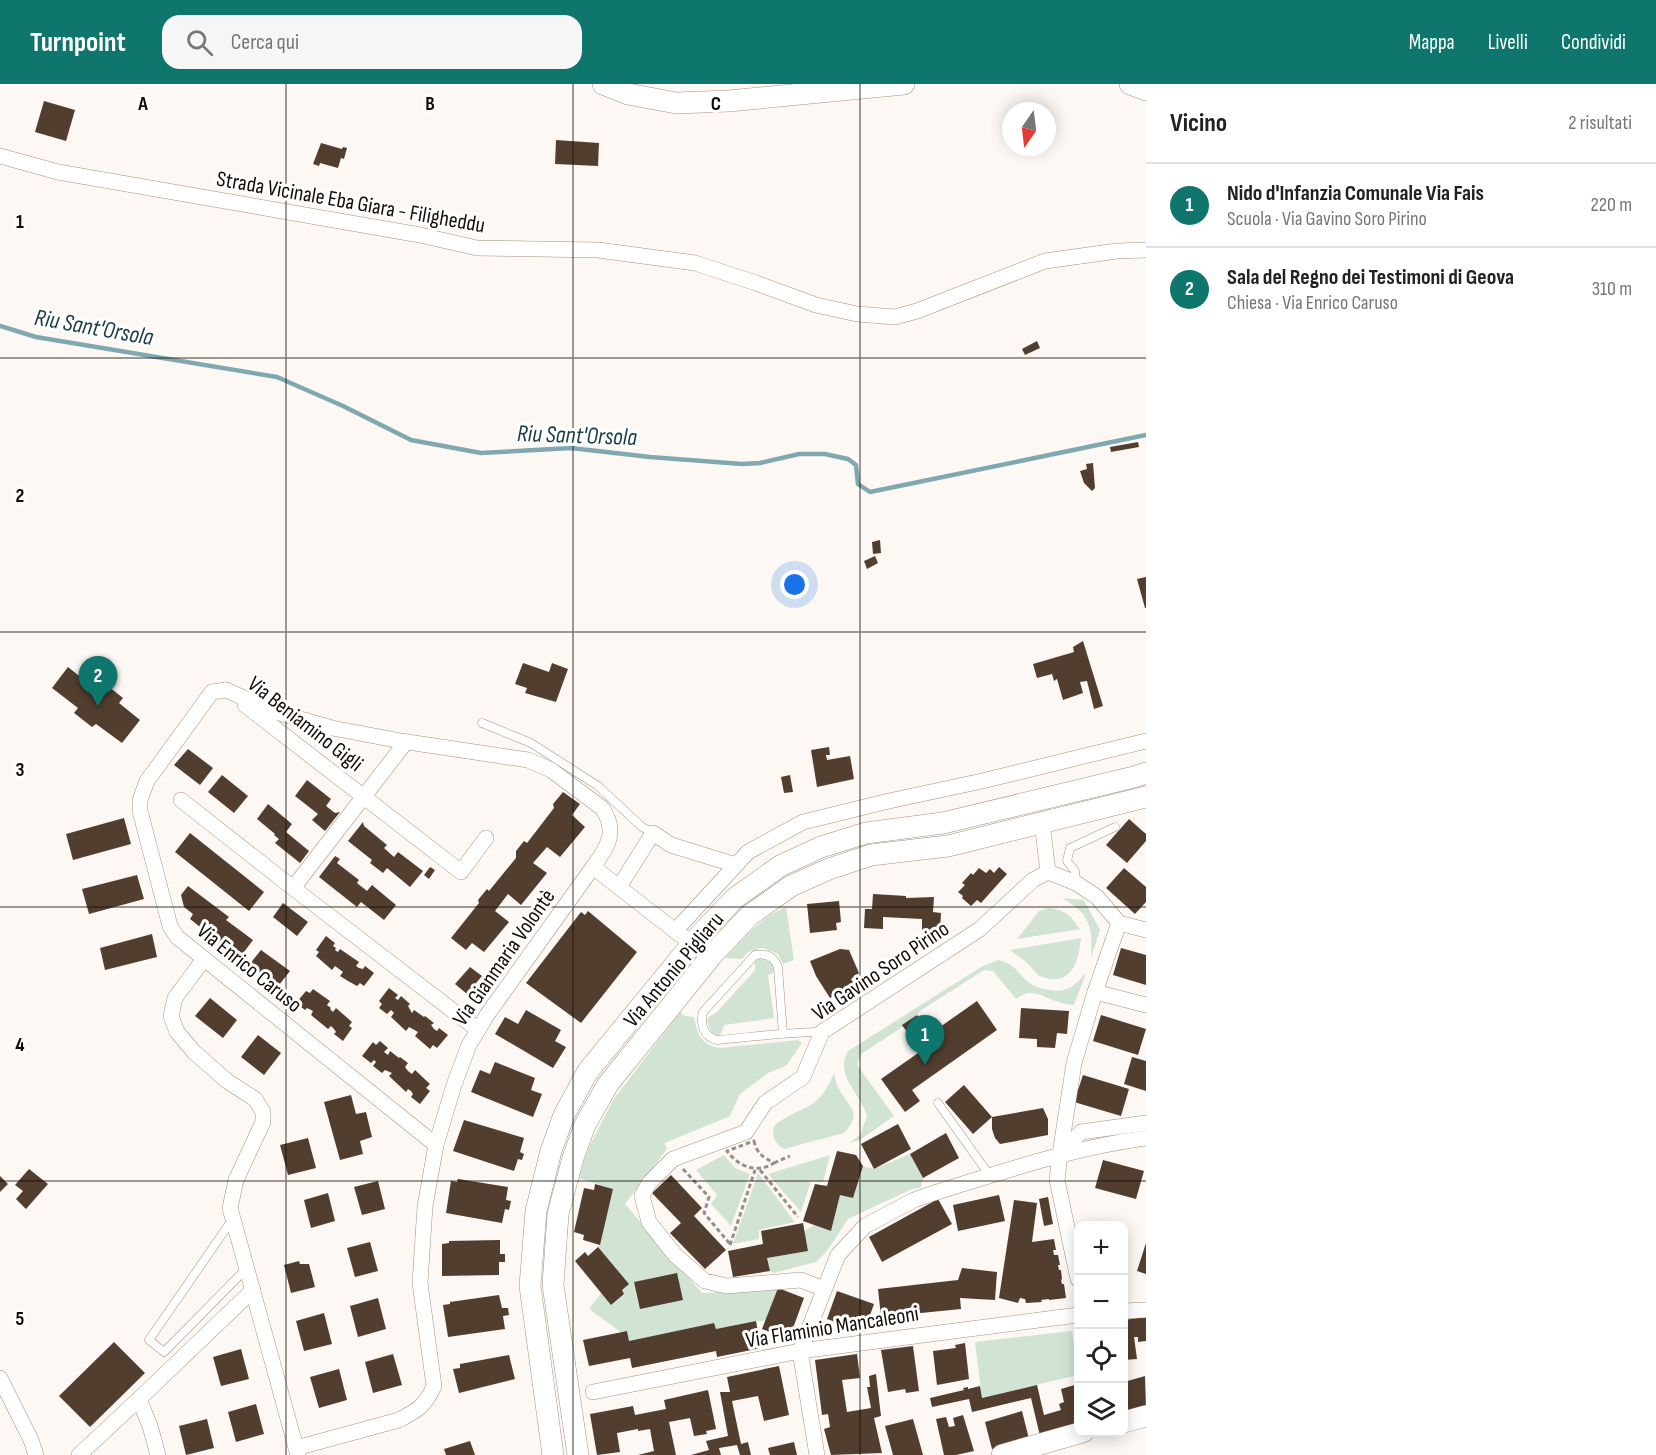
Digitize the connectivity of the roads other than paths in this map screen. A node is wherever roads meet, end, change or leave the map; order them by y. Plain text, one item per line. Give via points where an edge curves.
1 (603, 84) edge
2 (904, 84) edge
3 (1130, 84) edge
4 (1146, 90) edge
5 (0, 156) edge
6 (1146, 250) edge
7 (226, 690) junction
8 (482, 723) dead end
9 (1146, 741) edge
10 (406, 742) junction
11 (1146, 773) edge
12 (364, 797) junction
13 (1146, 797) edge
14 (181, 800) dead end
15 (1042, 823) junction
16 (1115, 827) dead end
17 (653, 833) junction
18 (486, 838) dead end
19 (736, 865) junction
20 (593, 867) junction
21 (1048, 872) junction
22 (1076, 883) junction
23 (619, 887) junction
24 (294, 888) junction
25 (1119, 922) junction
26 (1144, 926) edge
27 (675, 931) junction
28 (692, 944) junction
29 (204, 959) junction
30 (1095, 992) junction
31 (1146, 1005) edge
32 (478, 1030) junction
33 (822, 1032) junction
34 (783, 1034) junction
35 (938, 1103) dead end
36 (1146, 1123) edge
37 (1146, 1138) edge
38 (436, 1145) junction
39 (1060, 1154) junction
40 (990, 1176) junction
41 (232, 1221) junction
42 (246, 1269) junction
43 (1077, 1275) edge
44 (824, 1289) junction
45 (253, 1290) junction
46 (1146, 1310) edge
47 (1128, 1311) edge
48 (1074, 1316) edge
49 (800, 1351) junction
50 (0, 1378) edge
51 (593, 1392) dead end
52 (139, 1399) junction
53 (1146, 1416) edge
54 (1128, 1421) edge
55 (1074, 1435) edge
56 (320, 1448) edge
57 (297, 1452) edge
58 (36, 1455) edge
59 (79, 1455) edge
60 (158, 1455) edge
61 (553, 1455) edge
62 (578, 1455) edge
63 (817, 1455) edge
64 (1002, 1455) edge

1 - 2 main road via 628,94 676,103
3 - 4 main road
5 - 6 street, Strada Vicinale Eba Giara - Filigheddu via 58,172 477,248 598,250 695,264 816,305 857,314 895,317 1044,261
7 - 10 street, Via Beniamino Gigli via 294,718
7 - 12 street, Via Beniamino Gigli
7 - 29 street, Via Enrico Caruso via 212,692 147,781 140,800 170,926 177,937
8 - 17 lane via 531,742 598,786
9 - 19 street, Via Antonio Pigliaru via 803,822 748,852
10 - 12 street, Via Beniamino Gigli
10 - 20 street, Via Beniamino Gigli via 528,760 551,770 603,808 611,822 606,849
11 - 28 main road, Via Antonio Pigliaru via 944,823 866,833 820,847 780,866 735,898
12 - 18 street, Via Beniamino Gigli via 461,872
12 - 24 street, Via Beniamino Gigli
13 - 15 main road, Via Antonio Pigliaru
14 - 24 street
15 - 21 street
15 - 62 main road, Via Antonio Pigliaru via 948,846 872,855 791,886 750,915 713,954 608,1084 585,1125 573,1158 557,1226 553,1285
16 - 22 lane via 1070,848 1067,861 1075,871
17 - 19 street via 671,845
17 - 23 street
19 - 27 street, Via Antonio Pigliaru
20 - 23 street
20 - 32 street, Via Gianmaria Volontè
21 - 22 street
21 - 33 street, Via Gavino Soro Pirino via 1033,880 980,930
22 - 25 street via 1097,897
23 - 27 street
24 - 32 street
25 - 26 street
25 - 30 street
27 - 28 street
28 - 61 main road, Via Antonio Pigliaru via 588,1071 564,1115 551,1151 536,1210 530,1286
29 - 38 street, Via Enrico Caruso
29 - 41 street via 175,998 171,1016 177,1032 227,1081 255,1099 263,1112 261,1129 236,1180 230,1208
30 - 31 street
30 - 39 street via 1074,1063
32 - 38 street, Via Gianmaria Volontè via 454,1085
33 - 34 lane
33 - 44 street, Via Gavino Soro Pirino via 803,1077 765,1103 746,1132 673,1160 649,1183 642,1196 649,1222 675,1255 705,1281 727,1286 801,1280
34 - 34 lane via 717,1041 705,1032 703,1012 755,955 776,960
35 - 40 lane
36 - 39 street via 1081,1132
37 - 39 street
38 - 56 street, Via Gianmaria Volontè via 425,1206 420,1283 434,1386 427,1401 399,1420
39 - 40 street
39 - 43 street via 1057,1180
40 - 44 street via 914,1200 865,1227 838,1255
41 - 42 street
41 - 42 lane via 148,1340 164,1352
42 - 45 street
44 - 49 street
45 - 52 street
45 - 57 street
46 - 47 street
48 - 49 street, Via Flaminio Mancaleoni
49 - 51 street, Via Flaminio Mancaleoni
49 - 63 street
50 - 58 street
52 - 59 street
52 - 60 street
53 - 54 main road
55 - 64 main road
56 - 57 street, Via Gianmaria Volontè

